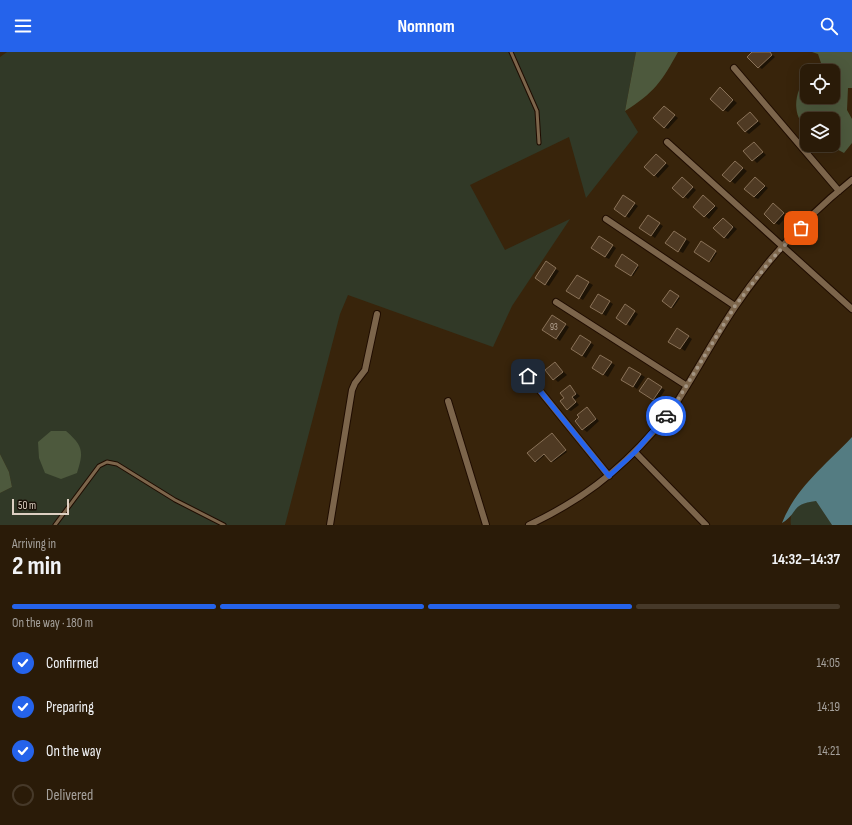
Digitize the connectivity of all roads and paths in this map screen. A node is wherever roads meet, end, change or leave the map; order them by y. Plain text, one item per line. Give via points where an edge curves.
1 (512, 52) edge
2 (734, 68) dead end
3 (667, 142) dead end
4 (539, 143) dead end
5 (852, 180) edge
6 (839, 191) junction
7 (606, 219) dead end
8 (783, 246) junction
9 (556, 302) dead end
10 (735, 306) junction
11 (852, 309) edge
12 (377, 314) dead end
13 (528, 376) dead end
14 (687, 386) junction
15 (448, 401) dead end
16 (635, 452) junction
17 (609, 476) junction
18 (55, 525) edge
19 (224, 525) edge
20 (330, 525) edge
21 (486, 525) edge
22 (529, 525) edge
23 (706, 525) edge

1 - 4 lane via 537,111
2 - 6 street
3 - 8 street
5 - 6 street
6 - 8 street
7 - 10 street
8 - 10 street
8 - 11 street
9 - 14 street
10 - 14 street
12 - 20 street via 366,370 352,390
13 - 17 street
14 - 16 street via 674,406
15 - 21 street
16 - 17 street
16 - 23 street
17 - 22 street via 562,509
18 - 19 lane via 99,466 107,462 117,464 175,500

